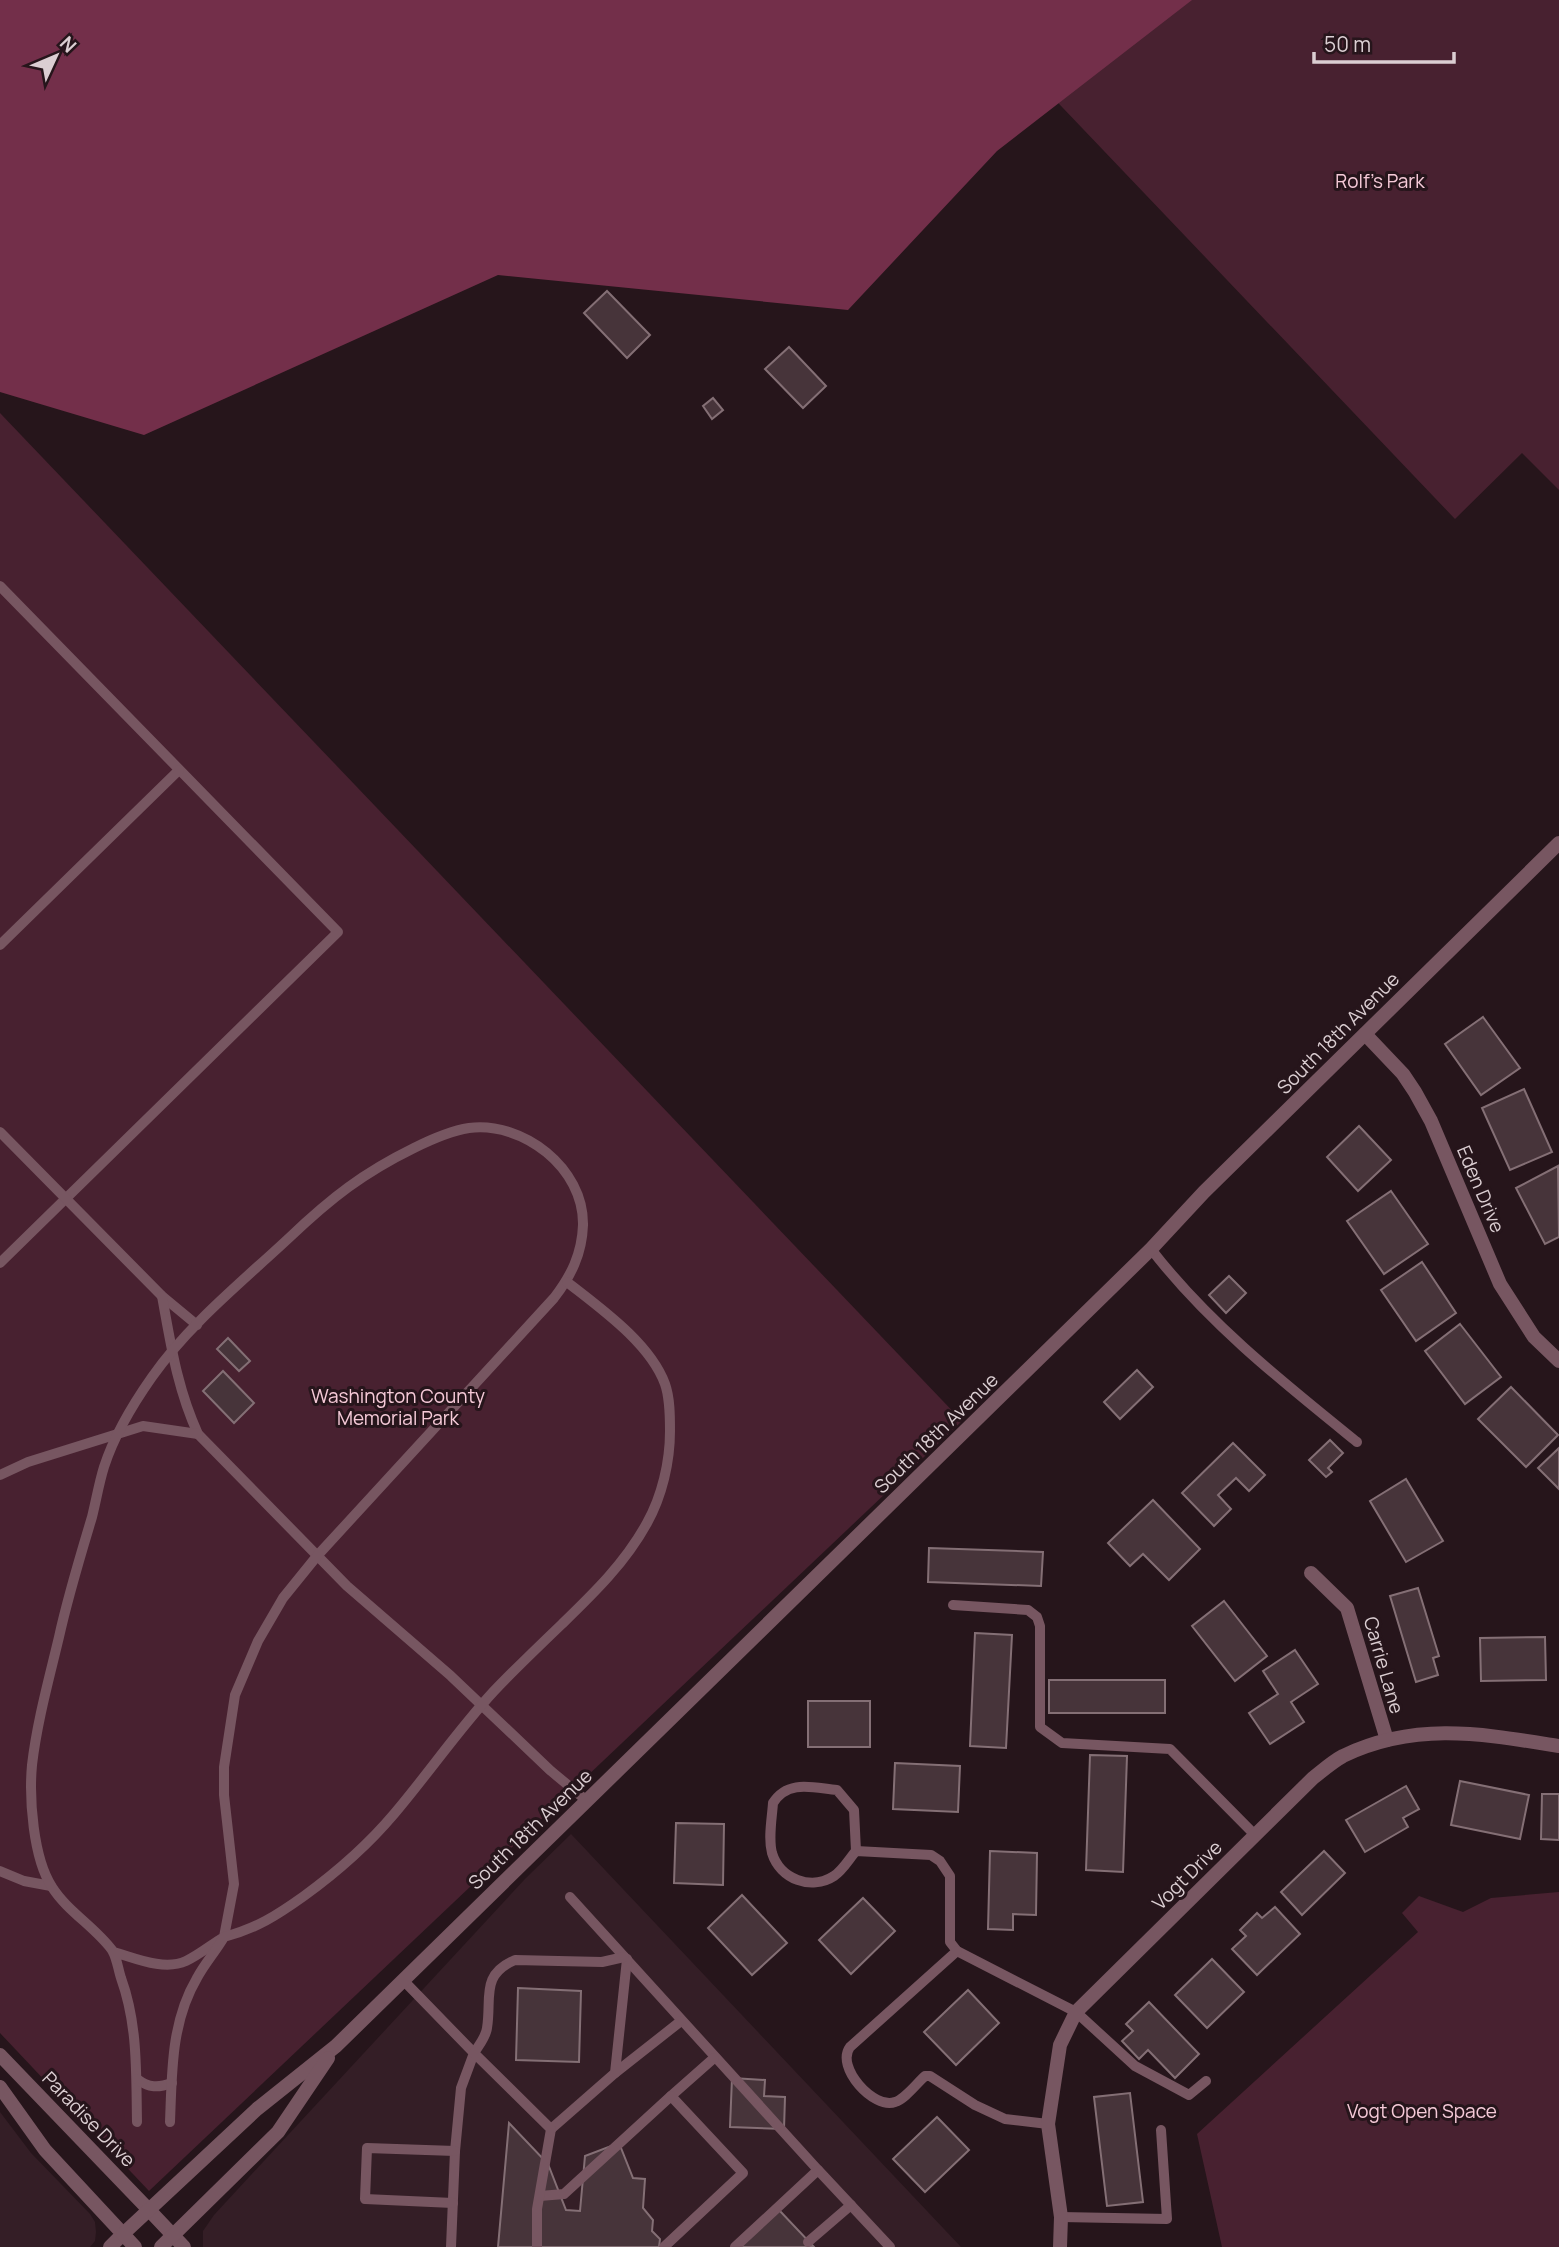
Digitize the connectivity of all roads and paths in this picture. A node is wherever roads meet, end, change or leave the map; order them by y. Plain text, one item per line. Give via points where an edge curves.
1 (0, 586) edge
2 (179, 770) junction
3 (1559, 843) edge
4 (0, 946) edge
5 (1365, 1034) junction
6 (0, 1132) edge
7 (66, 1199) junction
8 (1151, 1249) junction
9 (0, 1263) edge
10 (567, 1282) junction
11 (162, 1296) junction
12 (197, 1325) junction
13 (173, 1351) junction
14 (1559, 1361) edge
15 (118, 1434) junction
16 (198, 1434) junction
17 (1356, 1442) dead end
18 (0, 1475) edge
19 (317, 1556) junction
20 (1311, 1573) dead end
21 (953, 1605) dead end
22 (482, 1705) junction
23 (1387, 1740) junction
24 (1559, 1746) edge
25 (587, 1801) junction
26 (1255, 1835) junction
27 (856, 1851) junction
28 (0, 1871) edge
29 (51, 1886) junction
30 (570, 1897) dead end
31 (224, 1937) junction
32 (957, 1951) junction
33 (114, 1952) junction
34 (625, 1958) junction
35 (403, 1980) junction
36 (1076, 2012) junction
37 (681, 2021) junction
38 (336, 2046) junction
39 (474, 2053) junction
40 (0, 2055) edge
41 (714, 2058) junction
42 (615, 2073) junction
43 (137, 2080) junction
44 (1206, 2081) dead end
45 (172, 2083) junction
46 (0, 2087) edge
47 (671, 2096) junction
48 (137, 2122) dead end
49 (170, 2122) dead end
50 (1048, 2124) junction
51 (551, 2129) junction
52 (1161, 2130) dead end
53 (455, 2151) junction
54 (818, 2170) junction
55 (540, 2196) junction
56 (453, 2203) junction
57 (851, 2205) junction
58 (150, 2211) junction
59 (1061, 2217) junction
60 (123, 2234) junction
61 (173, 2235) junction
62 (808, 2245) edge
63 (110, 2247) edge
64 (135, 2247) edge
65 (161, 2247) edge
66 (184, 2247) edge
67 (452, 2247) edge
68 (537, 2247) edge
69 (664, 2247) edge
70 (735, 2247) edge
71 (890, 2247) edge
72 (1060, 2247) edge

1 - 2 lane
2 - 4 lane
2 - 7 lane via 338,932
3 - 5 street, South 18th Avenue
5 - 8 street, South 18th Avenue
5 - 14 street, Eden Drive via 1415,1092 1500,1284 1534,1336
6 - 7 lane
7 - 9 lane
7 - 11 lane
8 - 17 lane via 1238,1342
8 - 25 street, South 18th Avenue
10 - 12 lane via 579,1254 583,1222 570,1179 556,1161 526,1138 509,1131 468,1128 422,1144 350,1184
10 - 19 lane
10 - 22 lane via 613,1320 656,1367 669,1408 665,1475 648,1521 610,1576
11 - 12 lane
11 - 13 lane
12 - 13 lane
13 - 15 lane
13 - 16 lane via 184,1404
15 - 16 lane via 143,1426
15 - 18 lane
15 - 29 lane via 71,1584 32,1767 36,1834
16 - 19 lane
19 - 22 lane
19 - 31 lane via 283,1598 235,1695 224,1767 234,1884
20 - 23 street, Carrie Lane via 1347,1608
21 - 26 lane via 1028,1609 1037,1617 1040,1727 1050,1736 1062,1743 1170,1749
22 - 25 lane
22 - 31 lane via 393,1816 327,1880 270,1920
23 - 24 street, Vogt Drive via 1434,1732
23 - 26 street, Vogt Drive via 1342,1757 1312,1778
25 - 35 street, South 18th Avenue
26 - 36 street, Vogt Drive
27 - 27 lane via 854,1810 837,1790 795,1786 776,1798 771,1847 790,1876 813,1884 833,1877
27 - 32 lane via 931,1855 940,1861 950,1875 950,1942
28 - 29 lane
29 - 33 lane
30 - 34 lane
31 - 33 lane via 175,1964
31 - 45 lane via 196,1978 180,2016
32 - 36 lane
32 - 50 lane via 850,2047 846,2059 852,2076 877,2100 887,2103 896,2102 930,2076 1005,2119
33 - 43 lane via 134,2023
34 - 37 lane
34 - 39 lane via 602,1962 515,1960 504,1965 492,1979 487,2030
34 - 42 lane
35 - 38 street, South 18th Avenue
35 - 39 lane
36 - 44 lane via 1135,2066 1189,2095
36 - 50 street, Vogt Drive via 1060,2045
37 - 41 lane
37 - 42 lane
38 - 58 street, South 18th Avenue via 257,2109
38 - 61 street, South 18th Avenue via 278,2132
39 - 51 lane
39 - 53 lane via 461,2088
40 - 58 street, Paradise Drive
41 - 47 lane
41 - 54 lane
42 - 51 lane
43 - 45 lane via 152,2087
43 - 48 lane
45 - 49 lane
46 - 60 street via 45,2150
47 - 55 lane via 565,2194
47 - 69 lane via 743,2173
50 - 59 street, Vogt Drive
51 - 55 lane
52 - 59 lane via 1167,2219
53 - 56 lane
53 - 56 lane via 367,2148 365,2199
54 - 57 lane
54 - 70 lane
55 - 68 lane
56 - 67 lane
57 - 62 lane
57 - 71 lane
58 - 60 street, South 18th Avenue
58 - 61 street, Paradise Drive
59 - 72 street, Vogt Drive
60 - 63 street, South 18th Avenue
60 - 64 street
61 - 65 street, South 18th Avenue
61 - 66 street, Paradise Drive

